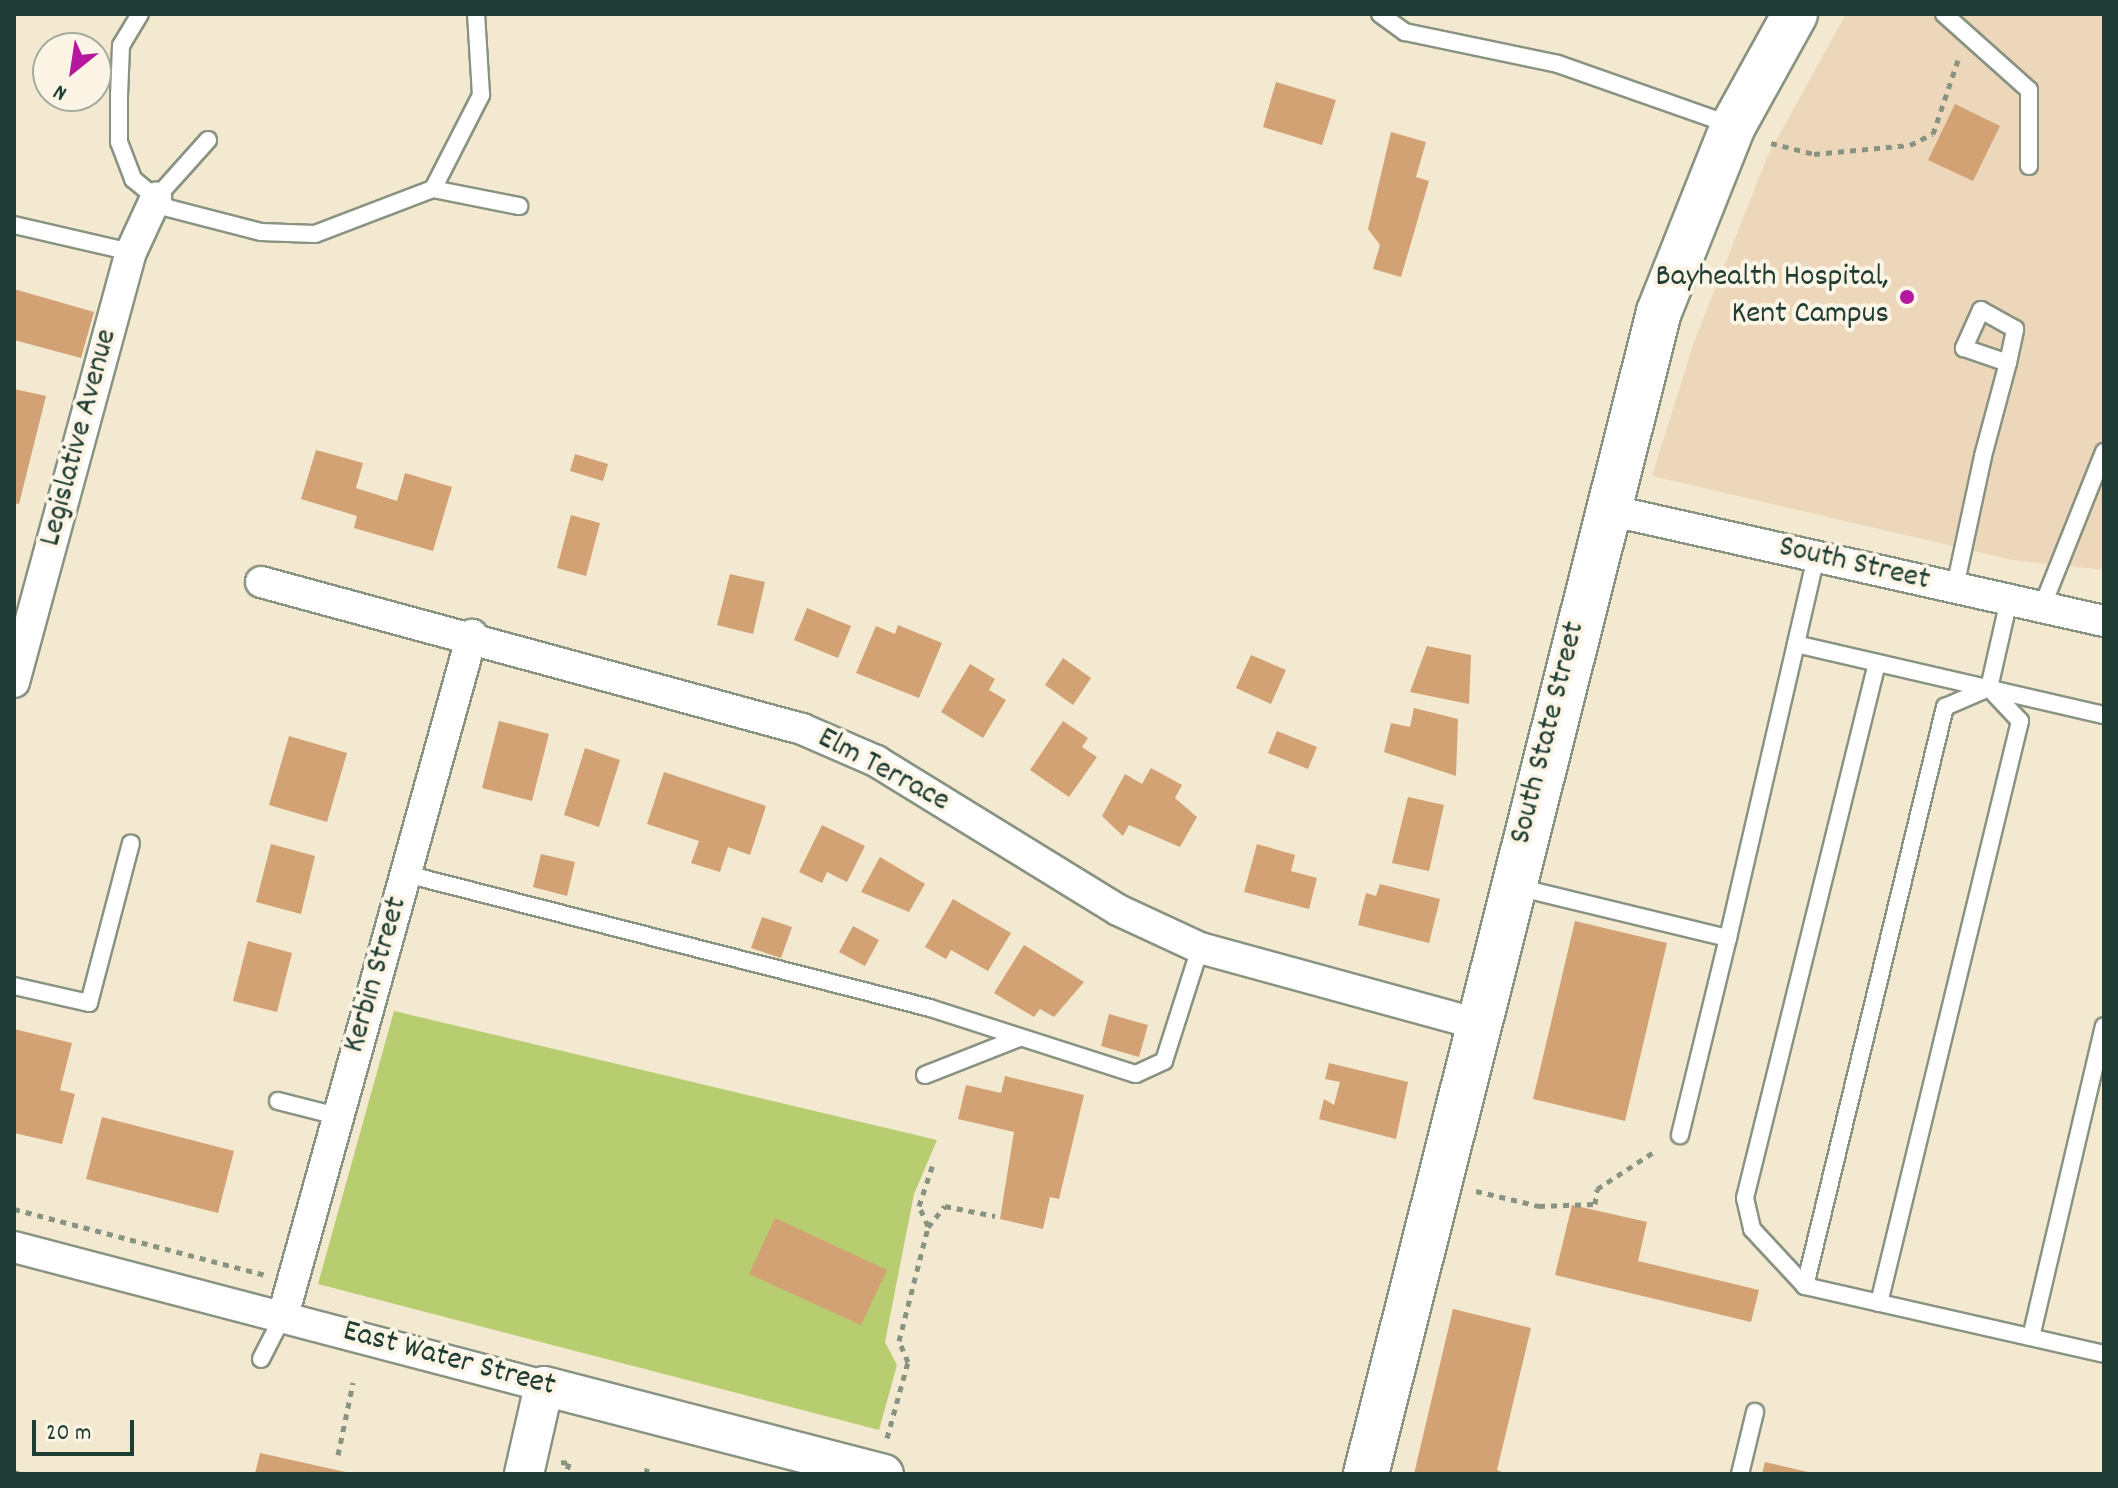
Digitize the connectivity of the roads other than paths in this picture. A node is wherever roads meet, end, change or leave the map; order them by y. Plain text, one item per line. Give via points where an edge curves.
1 (140, 14) edge
2 (476, 14) edge
3 (1380, 14) edge
4 (1795, 14) edge
5 (1944, 14) edge
6 (1752, 134) junction
7 (208, 140) dead end
8 (2029, 166) dead end
9 (433, 189) junction
10 (156, 198) junction
11 (519, 206) dead end
12 (14, 225) edge
13 (131, 252) junction
14 (2008, 363) dead end
15 (2104, 452) edge
16 (2098, 484) edge
17 (1604, 509) junction
18 (1816, 557) junction
19 (261, 582) dead end
20 (1955, 587) junction
21 (2009, 600) junction
22 (2042, 607) junction
23 (2104, 621) edge
24 (472, 635) junction
25 (1796, 644) junction
26 (1877, 663) junction
27 (14, 682) edge
28 (1989, 688) junction
29 (2104, 715) edge
30 (131, 843) dead end
31 (406, 874) junction
32 (1512, 886) junction
33 (1728, 938) junction
34 (1200, 948) junction
35 (14, 986) edge
36 (1478, 1024) junction
37 (2104, 1026) edge
38 (1019, 1038) junction
39 (925, 1075) dead end
40 (278, 1101) dead end
41 (337, 1116) junction
42 (1680, 1135) dead end
43 (14, 1247) edge
44 (1805, 1286) junction
45 (1879, 1303) junction
46 (283, 1316) junction
47 (2031, 1337) junction
48 (2104, 1354) edge
49 (261, 1359) dead end
50 (544, 1386) junction
51 (1755, 1412) dead end
52 (886, 1456) edge
53 (524, 1474) edge
54 (1366, 1474) edge
55 (1740, 1474) edge

1 - 10 lane via 121,46 119,142 133,179
2 - 9 lane via 481,95
3 - 6 lane via 1405,32 1558,64
4 - 6 main road, South State Street
5 - 8 lane via 2029,90
6 - 17 main road, South State Street via 1659,312
7 - 10 lane
9 - 10 lane via 315,234 208,220
9 - 11 lane
10 - 13 street, Legislative Avenue
12 - 13 lane
13 - 27 street, Legislative Avenue
14 - 20 lane
15 - 16 lane
16 - 22 lane
17 - 18 street, South Street
17 - 32 main road, South State Street
18 - 20 street, South Street
18 - 25 lane
19 - 24 street, Elm Terrace
20 - 21 street, South Street
21 - 22 street, South Street
21 - 28 lane
22 - 23 street, South Street
24 - 31 street, Kerbin Street
24 - 34 street, Elm Terrace via 802,729 876,761 1118,910
25 - 26 lane
25 - 33 lane
26 - 28 lane
26 - 44 lane via 1745,1198 1752,1229
28 - 29 lane
28 - 44 lane via 1945,707
28 - 45 lane via 2020,721
30 - 35 lane via 89,1003
31 - 38 lane via 930,1008
31 - 41 street, Kerbin Street
32 - 33 lane
32 - 36 main road, South State Street
33 - 42 lane
34 - 36 street, Elm Terrace
34 - 38 lane via 1164,1061 1150,1072 1103,1067
36 - 54 main road, South State Street
37 - 47 lane
38 - 39 lane
40 - 41 lane
41 - 46 street, Kerbin Street
43 - 46 street, East Water Street
44 - 45 lane
45 - 47 lane
46 - 49 lane
46 - 50 street, East Water Street
47 - 48 lane
50 - 52 street, East Water Street
50 - 53 street
51 - 55 lane

